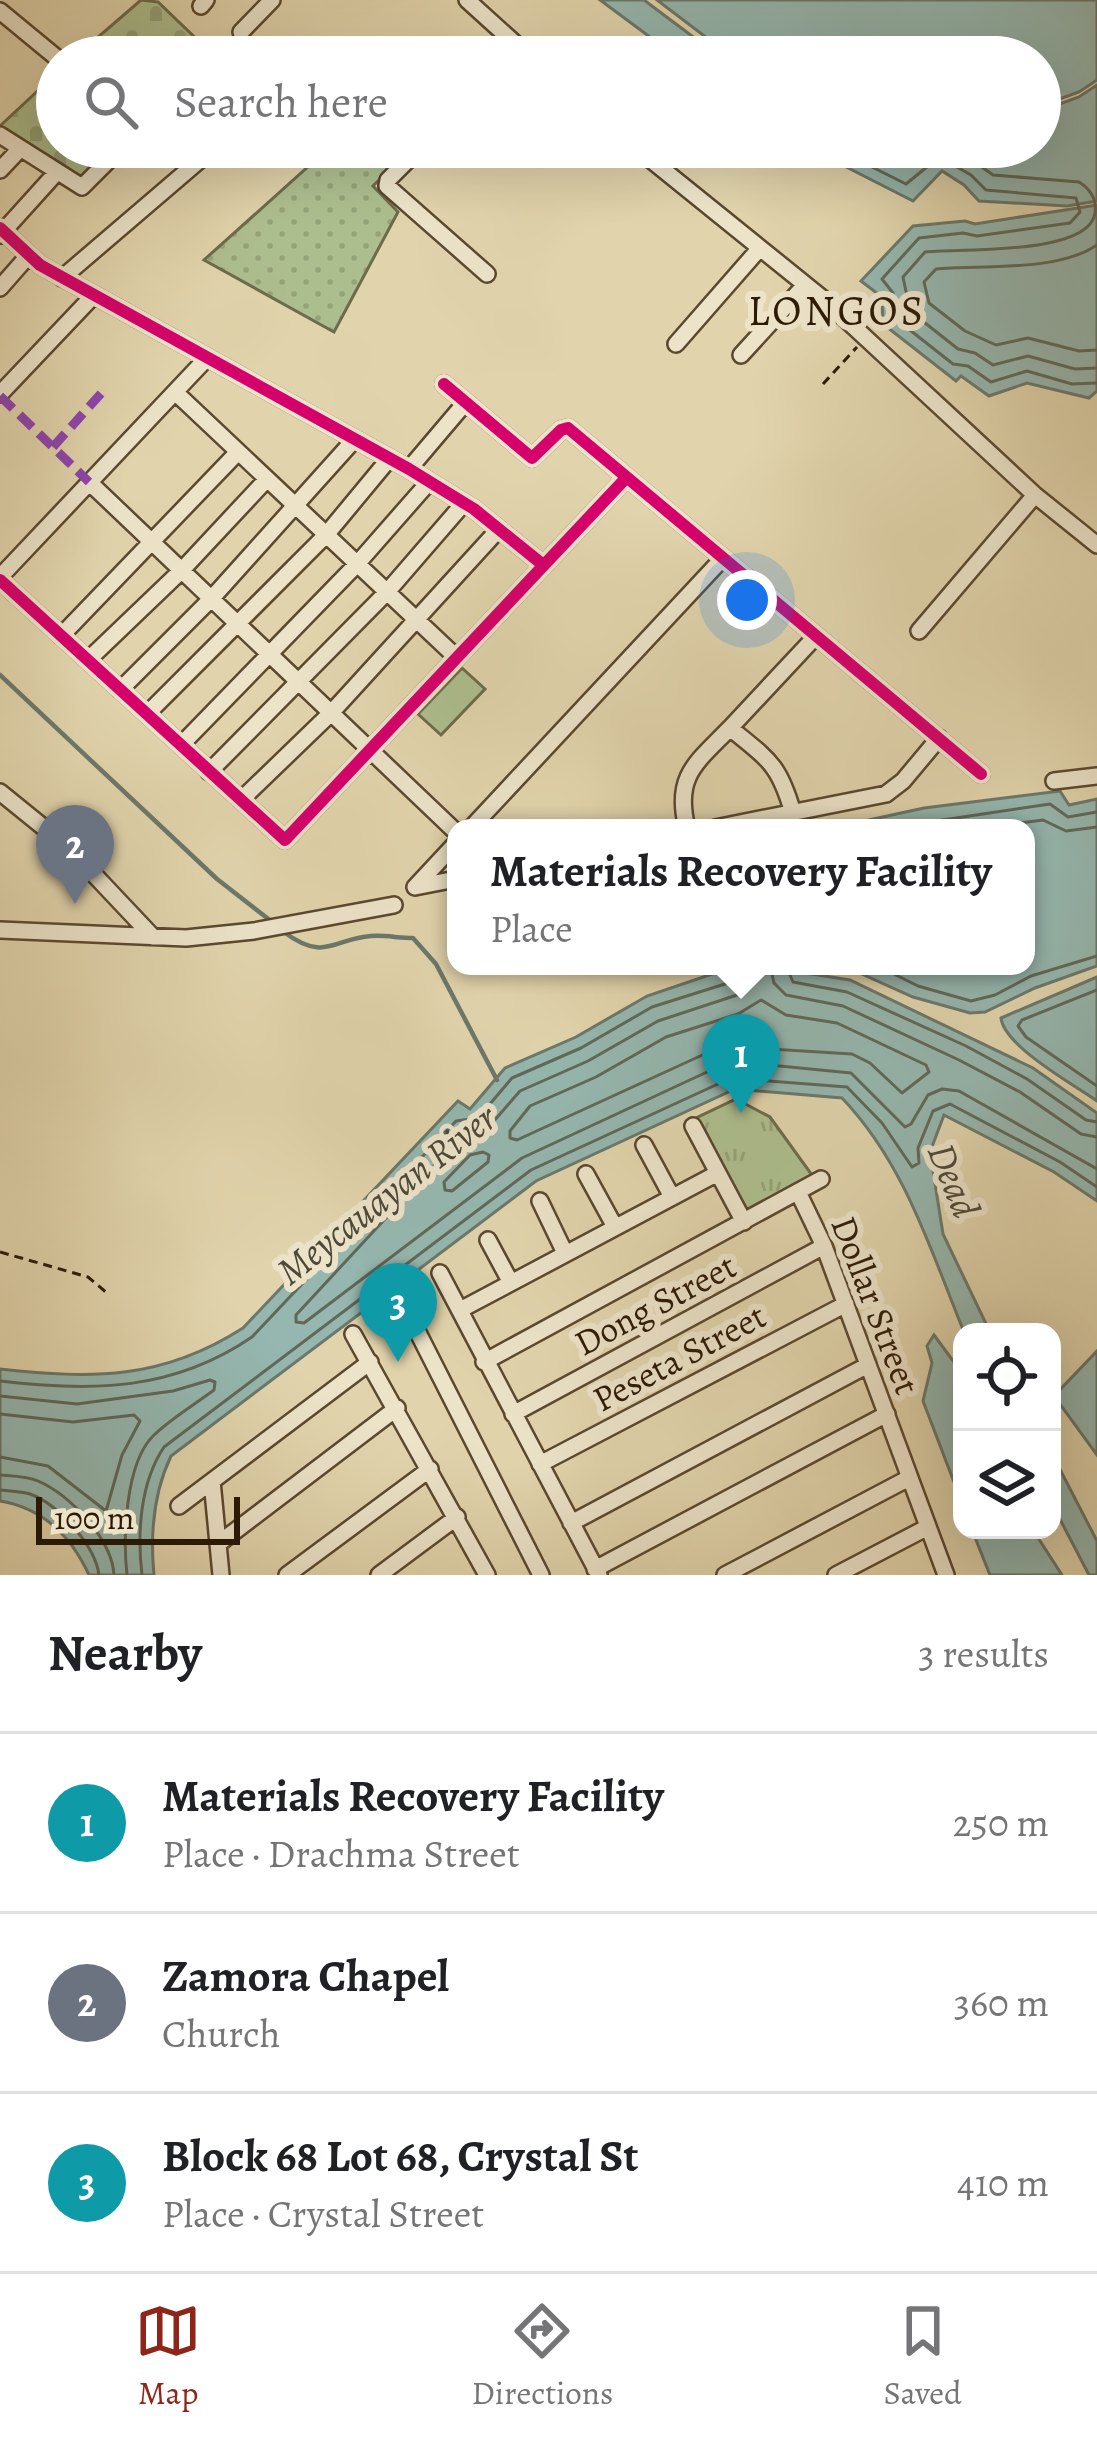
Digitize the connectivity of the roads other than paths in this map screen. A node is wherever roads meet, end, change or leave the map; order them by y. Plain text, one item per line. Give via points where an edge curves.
1 (272, 0) edge
2 (467, 0) edge
3 (0, 11) edge
4 (241, 32) dead end
5 (503, 36) edge
6 (36, 40) edge
7 (0, 135) edge
8 (19, 150) junction
9 (36, 160) edge
10 (49, 168) edge
11 (102, 168) edge
12 (190, 168) edge
13 (400, 168) edge
14 (661, 168) edge
15 (0, 170) edge
16 (56, 172) junction
17 (1, 231) edge
18 (760, 248) junction
19 (28, 256) junction
20 (488, 274) dead end
21 (62, 278) junction
22 (805, 285) junction
23 (0, 289) edge
24 (94, 296) junction
25 (676, 344) dead end
26 (741, 356) dead end
27 (207, 358) junction
28 (444, 384) dead end
29 (175, 392) junction
30 (0, 394) edge
31 (465, 403) junction
32 (354, 440) junction
33 (238, 452) junction
34 (389, 459) junction
35 (409, 469) junction
36 (626, 478) junction
37 (267, 479) junction
38 (89, 482) junction
39 (429, 482) junction
40 (1035, 495) junction
41 (464, 503) junction
42 (296, 507) junction
43 (499, 529) junction
44 (326, 535) junction
45 (153, 542) junction
46 (1097, 545) edge
47 (723, 558) junction
48 (357, 564) junction
49 (542, 564) junction
50 (182, 570) junction
51 (0, 579) edge
52 (387, 592) junction
53 (212, 598) junction
54 (416, 619) junction
55 (239, 626) junction
56 (919, 632) dead end
57 (61, 636) junction
58 (816, 636) junction
59 (269, 653) junction
60 (455, 656) junction
61 (88, 660) junction
62 (300, 682) junction
63 (120, 690) junction
64 (332, 713) junction
65 (147, 714) junction
66 (730, 728) junction
67 (939, 738) junction
68 (181, 745) junction
69 (371, 751) junction
70 (209, 772) junction
71 (982, 774) dead end
72 (1097, 776) edge
73 (1054, 781) dead end
74 (0, 792) edge
75 (241, 800) junction
76 (793, 813) junction
77 (479, 819) edge
78 (685, 819) edge
79 (762, 819) edge
80 (447, 823) edge
81 (447, 852) edge
82 (447, 881) edge
83 (394, 905) dead end
84 (0, 930) edge
85 (153, 937) junction
86 (694, 1126) dead end
87 (644, 1145) dead end
88 (718, 1173) junction
89 (586, 1174) dead end
90 (821, 1179) dead end
91 (798, 1192) junction
92 (672, 1197) junction
93 (540, 1201) dead end
94 (745, 1222) junction
95 (615, 1227) junction
96 (488, 1240) dead end
97 (824, 1246) junction
98 (565, 1253) junction
99 (440, 1273) dead end
100 (510, 1281) junction
101 (846, 1304) junction
102 (406, 1309) dead end
103 (460, 1310) junction
104 (353, 1334) dead end
105 (370, 1362) junction
106 (484, 1362) junction
107 (868, 1365) junction
108 (397, 1408) junction
109 (513, 1414) junction
110 (886, 1414) junction
111 (540, 1464) junction
112 (430, 1469) junction
113 (909, 1478) junction
114 (212, 1481) junction
115 (179, 1506) dead end
116 (457, 1517) junction
117 (571, 1522) junction
118 (928, 1527) junction
119 (218, 1544) junction
120 (597, 1572) edge
121 (221, 1575) edge
122 (287, 1575) edge
123 (379, 1575) edge
124 (487, 1575) edge
125 (541, 1575) edge
126 (725, 1575) edge
127 (836, 1575) edge
128 (946, 1575) edge

1 - 4 street
2 - 5 street
3 - 6 street
7 - 8 street
8 - 9 street
8 - 15 street
10 - 16 street
11 - 16 street via 82,188
12 - 21 street
13 - 20 street via 387,186
14 - 18 street
16 - 17 street
17 - 19 street
18 - 22 street
18 - 25 street
19 - 21 street
19 - 23 street
21 - 24 street
22 - 26 street
22 - 40 street
24 - 27 street
24 - 30 street
27 - 29 street
27 - 32 street
28 - 31 street
29 - 33 street
29 - 38 street
31 - 35 street
31 - 36 street via 532,458 568,428
32 - 34 street
32 - 42 street
33 - 37 street
33 - 45 street
34 - 35 street
34 - 44 street
35 - 39 street
36 - 47 street
36 - 49 street
37 - 42 street
37 - 50 street
38 - 45 street
38 - 51 street
39 - 41 street
39 - 48 street
40 - 46 street
40 - 56 street
41 - 43 street
41 - 52 street
42 - 44 street
42 - 53 street
43 - 49 street
43 - 54 street
44 - 48 street
44 - 55 street
45 - 50 street
45 - 57 street
47 - 58 street
47 - 77 street
48 - 52 street
48 - 59 street
49 - 60 street
50 - 53 street
50 - 61 street
51 - 57 street
52 - 54 street
52 - 62 street
53 - 55 street
53 - 63 street
54 - 60 street
54 - 64 street
55 - 59 street
55 - 65 street
57 - 61 street
58 - 66 street
58 - 67 street
59 - 62 street
59 - 68 street
60 - 69 street
61 - 63 street
62 - 64 street
62 - 70 street
63 - 65 street
64 - 69 street
64 - 75 street
65 - 68 street
66 - 76 street via 771,761
66 - 78 street via 686,777
67 - 71 street
67 - 76 street via 886,794
68 - 70 street
69 - 75 street via 285,840
69 - 80 street
70 - 75 street
72 - 73 street
74 - 85 street via 69,848
76 - 79 street
81 - 82 street via 414,885
83 - 85 street via 254,932
84 - 85 street
86 - 88 street
87 - 92 street
88 - 92 street
88 - 94 street
89 - 95 street
90 - 91 street
91 - 94 street
91 - 97 street, Dollar Street
92 - 95 street
93 - 98 street
94 - 106 street
95 - 98 street
96 - 100 street
97 - 101 street, Dollar Street
97 - 109 street, Dong Street
98 - 100 street
99 - 103 street
100 - 103 street
101 - 107 street, Dollar Street
101 - 111 street, Peseta Street
102 - 125 street
103 - 106 street
104 - 105 street
105 - 108 street
105 - 114 street
106 - 109 street
107 - 110 street, Dollar Street
107 - 117 street
108 - 112 street
108 - 119 street
109 - 111 street
110 - 113 street, Dollar Street
110 - 120 street
111 - 117 street
112 - 116 street
112 - 122 street
113 - 118 street, Dollar Street
113 - 126 street
114 - 115 street
114 - 119 street
116 - 123 street
116 - 124 street
117 - 120 street
118 - 127 street
118 - 128 street, Dollar Street
119 - 121 street

